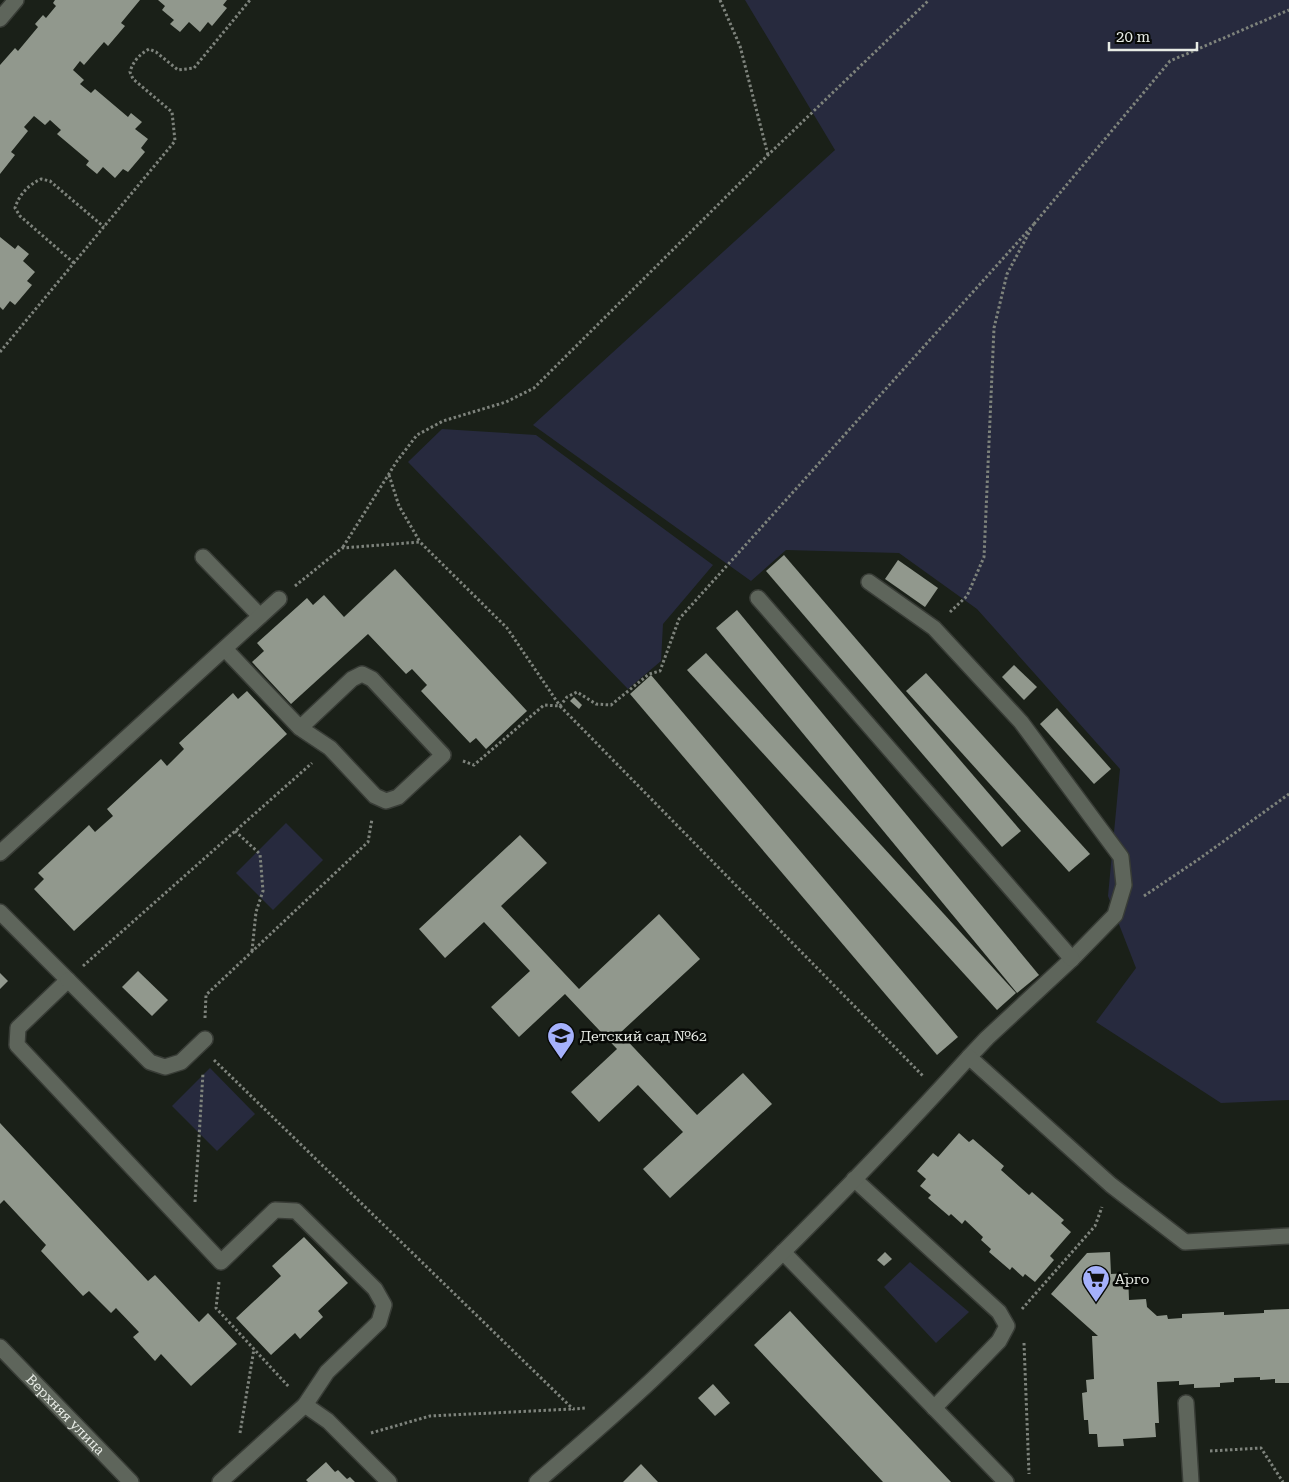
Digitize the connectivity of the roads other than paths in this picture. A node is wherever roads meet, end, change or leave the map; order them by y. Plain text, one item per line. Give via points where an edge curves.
1 (16, 0) edge
2 (0, 19) edge
3 (203, 556) dead end
4 (869, 582) dead end
5 (758, 598) dead end
6 (279, 599) road end
7 (260, 616) junction
8 (225, 649) junction
9 (300, 728) junction
10 (0, 853) edge
11 (0, 912) edge
12 (1072, 960) junction
13 (68, 980) junction
14 (205, 1045) road end
15 (969, 1057) junction
16 (854, 1179) junction
17 (1289, 1236) edge
18 (783, 1252) junction
19 (0, 1347) edge
20 (1186, 1403) dead end
21 (305, 1405) junction
22 (934, 1408) junction
23 (131, 1482) edge
24 (220, 1482) edge
25 (389, 1482) edge
26 (537, 1482) edge
27 (1006, 1482) edge
28 (1191, 1482) edge

1 - 2 street
3 - 7 street
4 - 12 street via 934,628 1021,722 1121,857 1124,885 1115,915
5 - 12 street
6 - 7 street
7 - 8 street
8 - 9 street
8 - 10 street
9 - 9 street via 330,748 375,796 386,801 398,797 443,755 372,679 362,674 352,679
11 - 13 street
12 - 15 street
13 - 14 street via 150,1062 165,1067 181,1062
13 - 21 street via 18,1028 18,1045 221,1262 275,1210 296,1211 375,1289 384,1305 379,1322 327,1372
15 - 16 street
15 - 17 street via 1111,1185 1184,1242
16 - 18 street
16 - 22 street via 999,1312 1007,1326 999,1341
18 - 22 street
18 - 26 street via 652,1380
19 - 23 street, Верхняя улица
20 - 28 street
21 - 24 street
21 - 25 street via 328,1421
22 - 27 street

